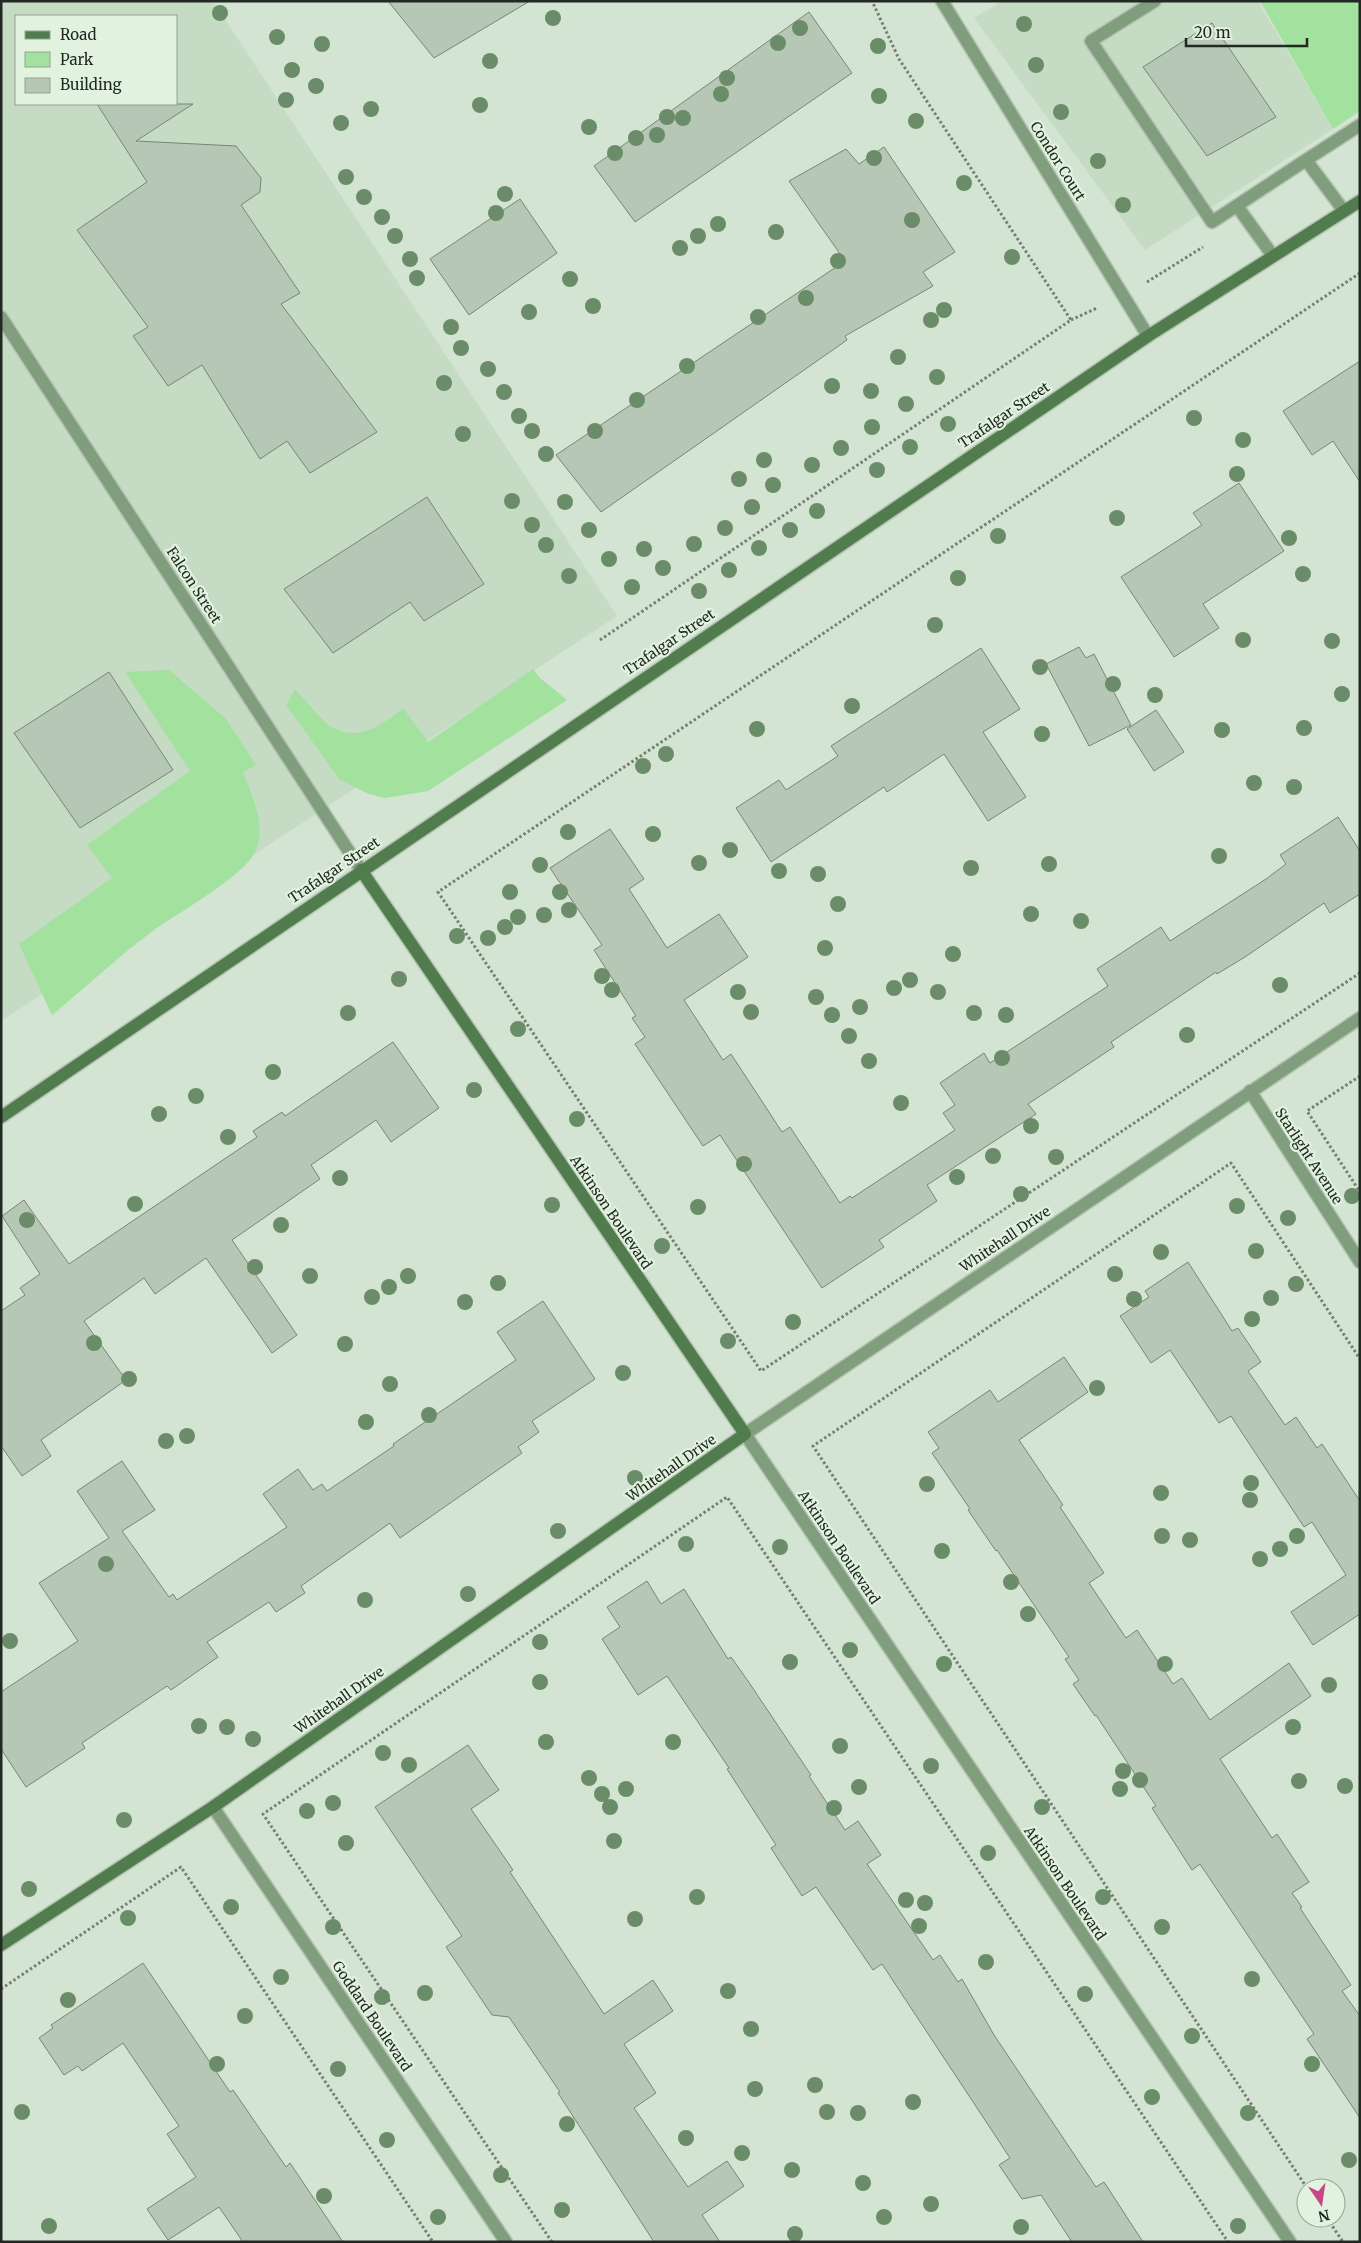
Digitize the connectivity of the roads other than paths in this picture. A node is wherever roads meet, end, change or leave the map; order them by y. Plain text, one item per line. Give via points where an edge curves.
1 (942, 1) edge
2 (1155, 1) edge
3 (1360, 125) edge
4 (1306, 160) junction
5 (1360, 201) edge
6 (1237, 206) junction
7 (1344, 211) junction
8 (1273, 256) junction
9 (1, 317) edge
10 (1148, 336) junction
11 (361, 870) junction
12 (1360, 1018) edge
13 (1250, 1091) junction
14 (1, 1117) edge
15 (1360, 1262) edge
16 (745, 1434) junction
17 (213, 1807) junction
18 (1, 1945) edge
19 (506, 2242) edge
20 (1290, 2242) edge

1 - 10 street, Condor Court
2 - 6 street via 1091,41 1212,222
3 - 4 street
4 - 6 street
4 - 7 street
5 - 7 main road, Trafalgar Street
6 - 8 street
7 - 8 main road, Trafalgar Street
8 - 10 main road, Trafalgar Street
9 - 11 street, Falcon Street
10 - 11 main road, Trafalgar Street
11 - 14 main road, Trafalgar Street
11 - 16 main road, Atkinson Boulevard
12 - 13 street, Whitehall Drive
13 - 15 street, Starlight Avenue
13 - 16 street, Whitehall Drive
16 - 17 main road, Whitehall Drive
16 - 20 street, Atkinson Boulevard
17 - 18 main road, Whitehall Drive
17 - 19 street, Goddard Boulevard

